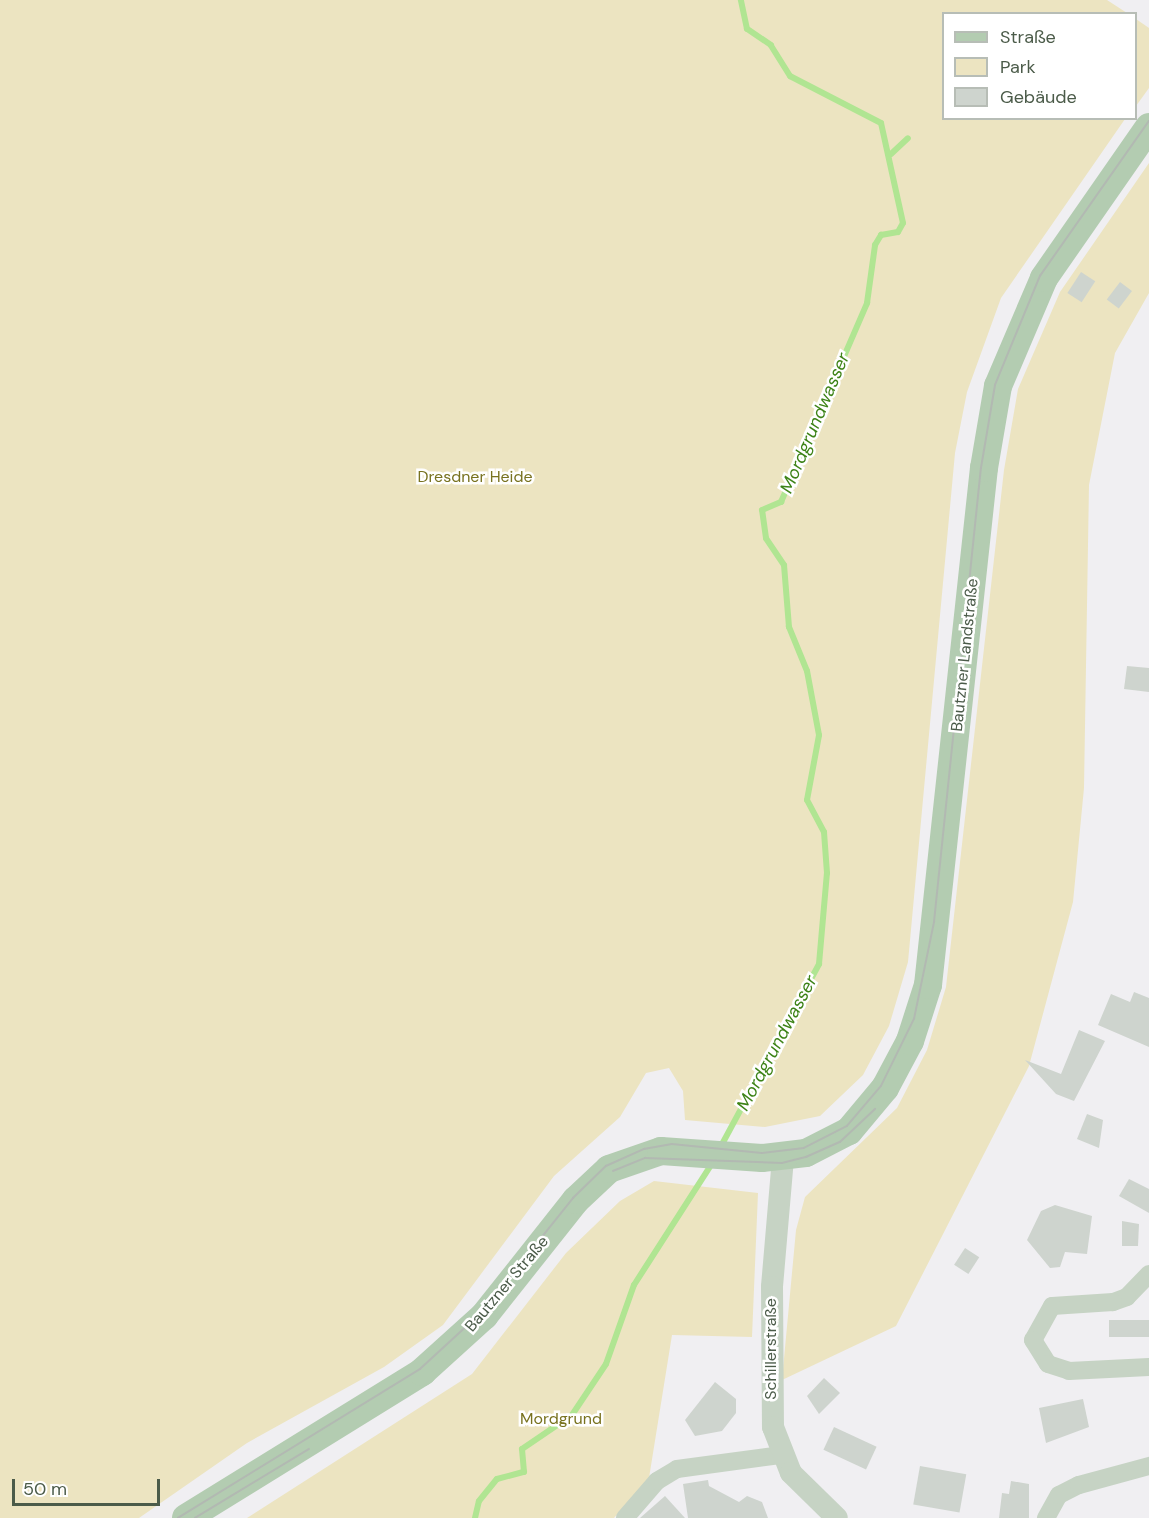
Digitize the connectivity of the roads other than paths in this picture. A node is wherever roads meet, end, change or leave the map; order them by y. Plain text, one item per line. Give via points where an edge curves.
1 (1149, 128) edge
2 (772, 1158) junction
3 (1149, 1274) edge
4 (1149, 1367) edge
5 (780, 1455) junction
6 (1149, 1466) edge
7 (186, 1518) edge
8 (625, 1518) edge
9 (837, 1518) edge
10 (1046, 1518) edge

1 - 2 main road, Bautzner Landstraße via 1044,278 998,386 984,468 937,922 918,1021 902,1060 867,1113 824,1146
2 - 5 street, Schillerstraße via 770,1404
2 - 7 main road, Bautzner Straße via 672,1150 624,1161 590,1184 484,1316 422,1372
3 - 4 street via 1127,1297 1113,1302 1052,1306 1033,1340 1048,1364 1070,1371
5 - 8 street via 677,1469 657,1481
5 - 9 street, Schillerstraße via 803,1488
6 - 10 street via 1079,1485 1059,1495

